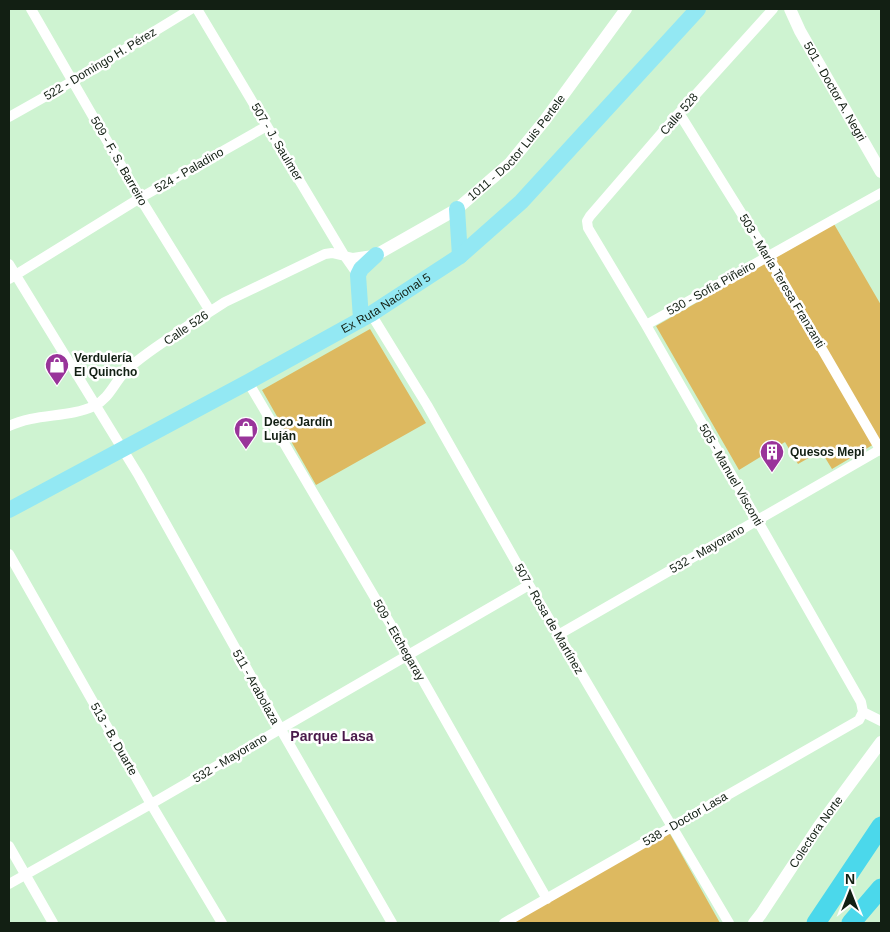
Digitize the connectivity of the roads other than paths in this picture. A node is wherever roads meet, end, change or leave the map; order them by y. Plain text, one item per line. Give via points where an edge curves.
1 (31, 9) edge
2 (191, 9) edge
3 (197, 9) edge
4 (626, 9) edge
5 (698, 9) edge
6 (773, 9) edge
7 (790, 9) edge
8 (73, 81) junction
9 (679, 113) junction
10 (9, 117) edge
11 (267, 126) junction
12 (881, 172) edge
13 (881, 193) edge
14 (140, 198) junction
15 (457, 209) junction
16 (587, 221) joint
17 (376, 254) junction
18 (344, 255) junction
19 (460, 256) junction
20 (768, 256) junction
21 (9, 264) edge
22 (358, 275) junction
23 (12, 277) edge
24 (210, 311) junction
25 (366, 317) junction
26 (646, 325) junction
27 (248, 382) junction
28 (94, 406) junction
29 (9, 426) edge
30 (123, 448) junction
31 (881, 450) edge
32 (9, 510) edge
33 (757, 520) junction
34 (9, 554) edge
35 (529, 585) junction
36 (558, 635) junction
37 (408, 654) junction
38 (863, 712) junction
39 (881, 721) edge
40 (280, 728) junction
41 (881, 742) edge
42 (151, 804) junction
43 (881, 826) edge
44 (672, 827) junction
45 (881, 845) edge
46 (9, 846) edge
47 (25, 874) junction
48 (9, 884) edge
49 (878, 893) edge
50 (548, 899) junction
51 (53, 923) edge
52 (222, 923) edge
53 (392, 923) edge
54 (504, 923) edge
55 (729, 923) edge
56 (754, 923) edge
57 (817, 923) edge
58 (852, 923) edge

1 - 8 street, 509 - F. S. Barreiro
2 - 8 street, 522 - Domingo H. Pérez
3 - 11 street, 507 - J. Saulmer
4 - 15 street, 1011 - Doctor Luis Pertele via 523,148
5 - 19 main road, Ex Ruta Nacional 5 via 521,202
6 - 9 street, Calle 528
7 - 12 street, 501 - Doctor A. Negri
8 - 10 street, 522 - Domingo H. Pérez
8 - 14 street, 509 - F. S. Barreiro
9 - 16 street, Calle 528
9 - 20 street, 503 - María Teresa Franzanti
11 - 14 street, 524 - Paladino
11 - 18 street, 507 - J. Saulmer
13 - 20 street, 530 - Sofía Piñeiro
14 - 23 street, 524 - Paladino
14 - 24 street, 509 - F. S. Barreiro
15 - 17 street, 1011 - Doctor Luis Pertele
15 - 19 main road
16 - 26 street, 505 - Manuel Visconti via 588,228
17 - 18 street, Calle 526 via 362,258
17 - 22 main road
18 - 22 street, 507 - J. Saulmer
18 - 24 street, Calle 526 via 325,254
19 - 25 main road, Ex Ruta Nacional 5
20 - 26 street, 530 - Sofía Piñeiro
20 - 31 street, 503 - María Teresa Franzanti
21 - 23 street, 511 - Arabolaza
22 - 25 main road
23 - 28 street, 511 - Arabolaza
24 - 28 street, Calle 526 via 137,361
25 - 27 main road, Ex Ruta Nacional 5
25 - 35 street, 507 - Rosa de Martínez via 427,405
26 - 33 street, 505 - Manuel Visconti
27 - 30 main road, Ex Ruta Nacional 5
27 - 37 street, 509 - Etchegaray
28 - 29 street via 31,418
28 - 30 street, 511 - Arabolaza
30 - 32 main road, Ex Ruta Nacional 5
30 - 40 street, 511 - Arabolaza
31 - 33 street, 532 - Mayorano
33 - 36 street, 532 - Mayorano
33 - 38 street, 505 - Manuel Visconti via 861,702
34 - 42 street, 513 - B. Duarte
35 - 36 street, 507 - Rosa de Martínez
35 - 37 street, 532 - Mayorano
36 - 44 street, 507 - Rosa de Martínez
37 - 40 street, 532 - Mayorano
37 - 50 street, 509 - Etchegaray
38 - 39 street
38 - 44 street, 538 - Doctor Lasa via 858,720
40 - 42 street, 532 - Mayorano
40 - 53 street, 511 - Arabolaza
41 - 56 street, Colectora Norte via 819,826
42 - 47 street, 532 - Mayorano
42 - 52 street, 513 - B. Duarte
43 - 57 highway
44 - 50 street, 538 - Doctor Lasa
44 - 55 street, 507 - Rosa de Martínez
45 - 57 highway
46 - 47 street
47 - 48 street, 532 - Mayorano
47 - 51 street
49 - 58 highway
50 - 54 street, 538 - Doctor Lasa

